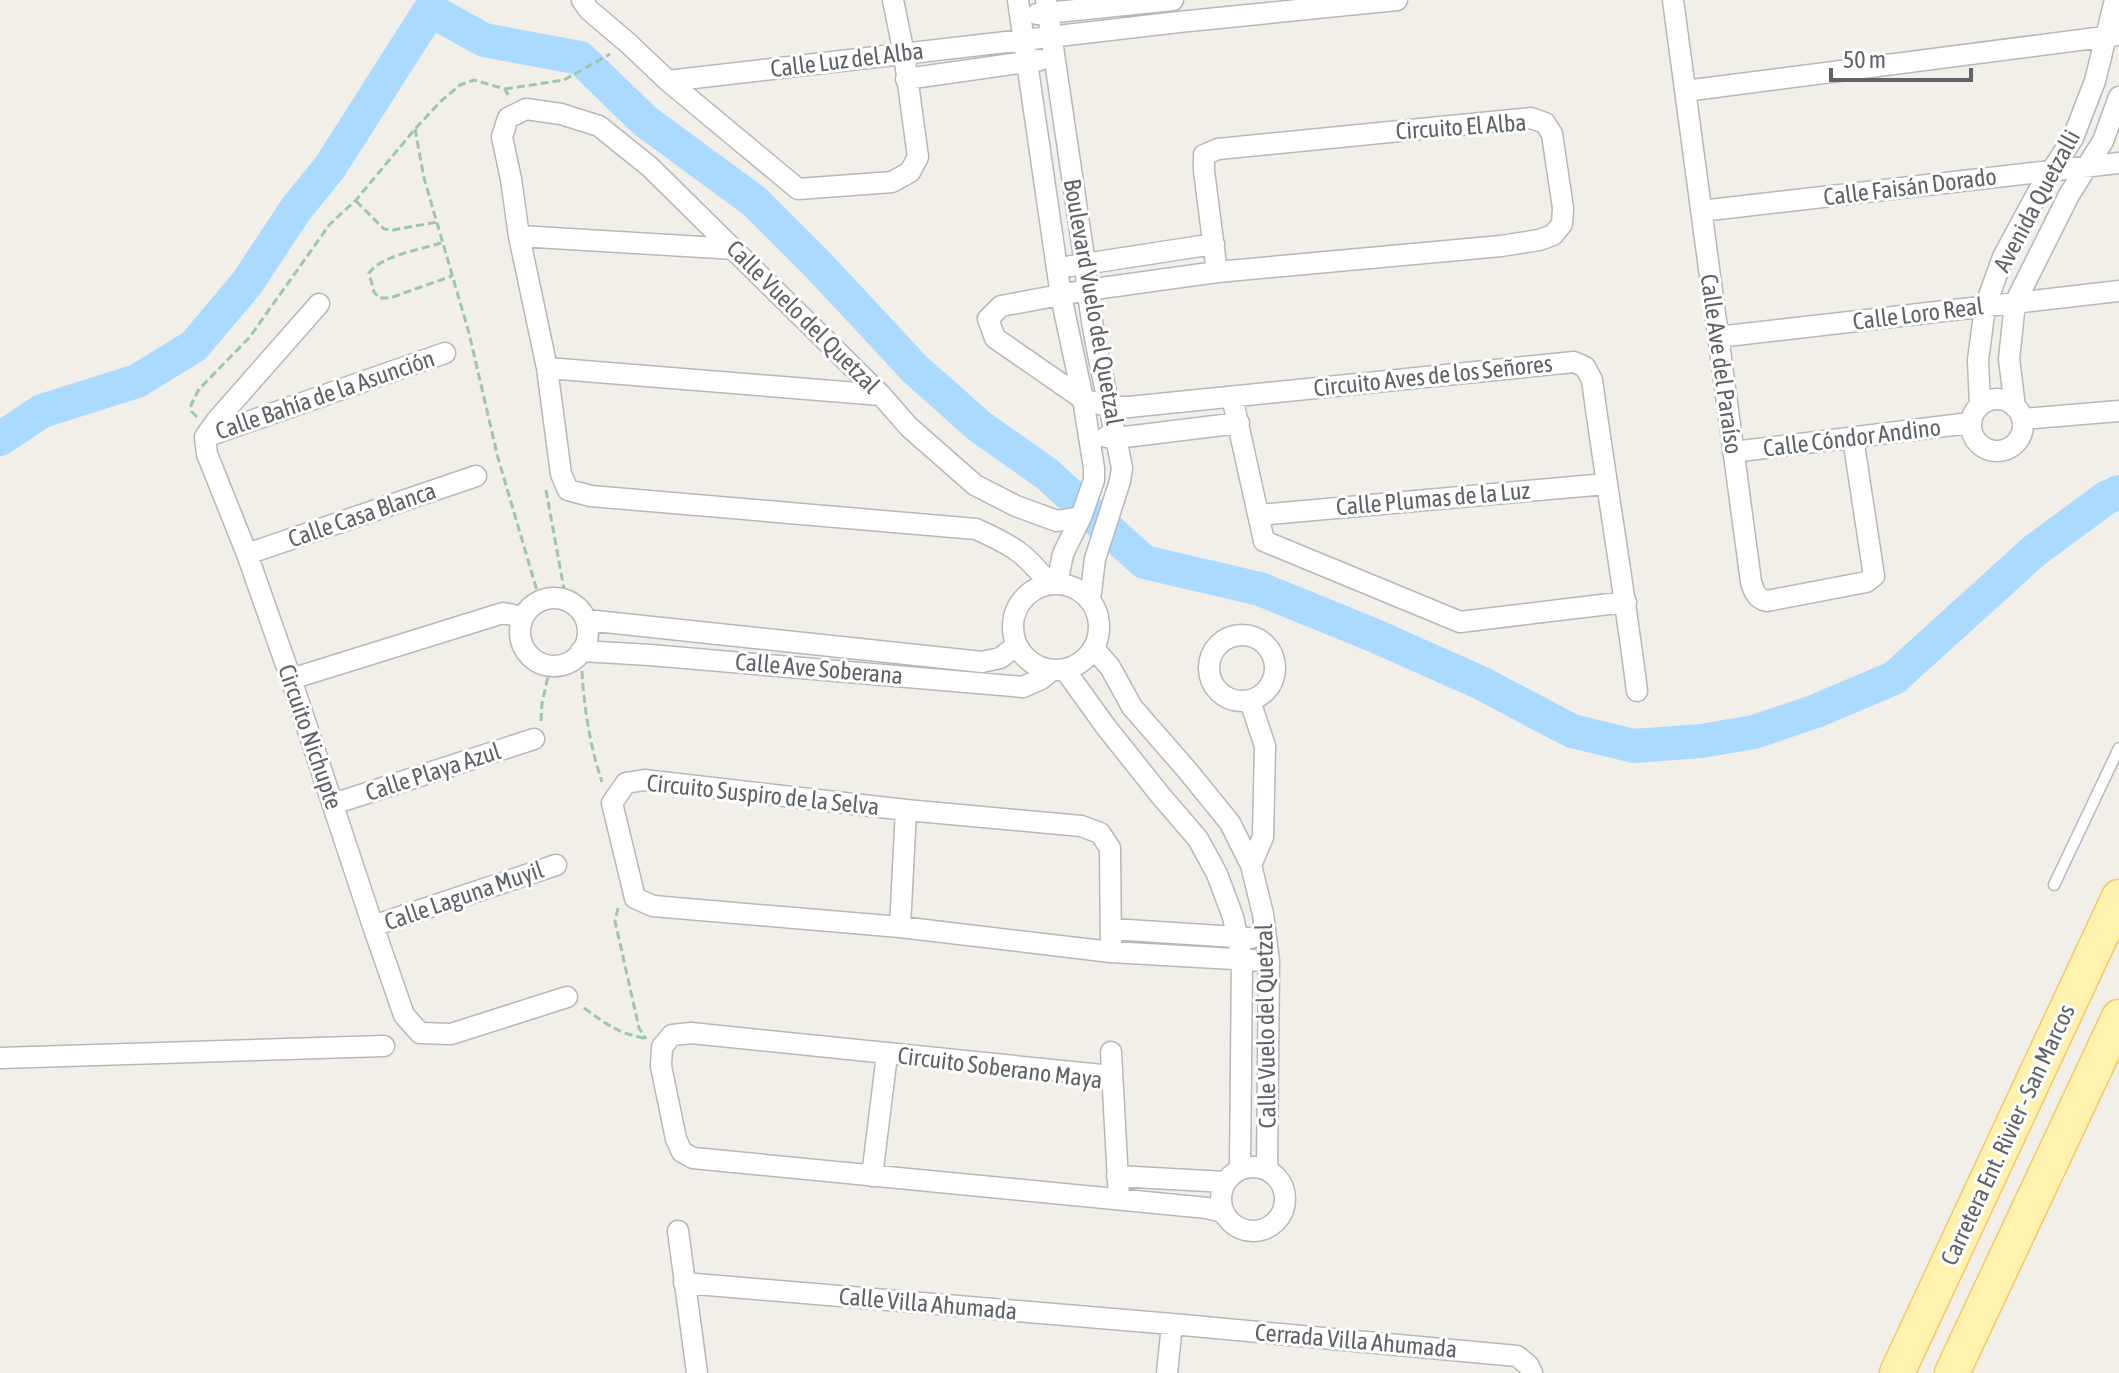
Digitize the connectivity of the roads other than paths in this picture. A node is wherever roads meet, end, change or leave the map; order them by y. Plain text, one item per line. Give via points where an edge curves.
1 (582, 0) edge
2 (893, 0) edge
3 (1174, 0) edge
4 (1397, 0) edge
5 (1673, 0) edge
6 (2115, 0) edge
7 (1047, 7) edge
8 (1020, 8) edge
9 (1179, 22) junction
10 (2113, 36) edge
11 (1052, 37) junction
12 (1025, 40) junction
13 (904, 54) junction
14 (1055, 58) junction
15 (1027, 62) junction
16 (906, 79) junction
17 (668, 81) junction
18 (1685, 91) junction
19 (2119, 97) edge
20 (2119, 163) edge
21 (2087, 167) junction
22 (2051, 171) junction
23 (1701, 211) junction
24 (519, 236) junction
25 (1214, 244) junction
26 (735, 249) junction
27 (1085, 264) junction
28 (1057, 267) junction
29 (1217, 272) junction
30 (1087, 290) junction
31 (2119, 291) edge
32 (1061, 296) junction
33 (2015, 303) junction
34 (319, 304) dead end
35 (1985, 307) junction
36 (1718, 337) junction
37 (445, 353) dead end
38 (547, 368) junction
39 (881, 395) junction
40 (1232, 397) junction
41 (1083, 399) junction
42 (1980, 405) junction
43 (1109, 407) junction
44 (2119, 411) edge
45 (2019, 413) junction
46 (1239, 423) junction
47 (1970, 423) junction
48 (211, 429) junction
49 (1090, 436) junction
50 (1117, 438) junction
51 (1853, 438) junction
52 (1733, 452) junction
53 (476, 476) dead end
54 (1606, 484) junction
55 (1259, 515) junction
56 (1081, 517) junction
57 (247, 554) junction
58 (1053, 584) junction
59 (1090, 600) junction
60 (1626, 602) junction
61 (523, 617) junction
62 (586, 620) junction
63 (1016, 646) junction
64 (1094, 649) junction
65 (581, 651) junction
66 (1058, 670) junction
67 (291, 679) junction
68 (1637, 691) dead end
69 (1250, 701) dead end
70 (534, 739) road end
71 (2119, 748) edge
72 (333, 804) junction
73 (906, 810) junction
74 (556, 865) dead end
75 (1251, 865) junction
76 (2054, 885) dead end
77 (2119, 897) edge
78 (373, 926) junction
79 (900, 927) junction
80 (1112, 929) junction
81 (1239, 938) junction
82 (1268, 938) junction
83 (1111, 952) junction
84 (1242, 959) junction
85 (1269, 961) junction
86 (567, 997) road end
87 (2119, 1017) edge
88 (384, 1046) dead end
89 (1111, 1052) dead end
90 (887, 1055) junction
91 (0, 1058) edge
92 (1112, 1076) junction
93 (1267, 1170) junction
94 (872, 1176) junction
95 (1117, 1176) junction
96 (1232, 1176) junction
97 (1119, 1199) junction
98 (1222, 1212) junction
99 (678, 1231) dead end
100 (684, 1283) junction
101 (1172, 1324) junction
102 (697, 1373) edge
103 (1167, 1373) edge
104 (1532, 1373) edge
105 (1897, 1373) edge
106 (1952, 1373) edge

1 - 17 street
2 - 13 street
3 - 7 street
3 - 9 street
4 - 9 street, Calle Luz del Alba
5 - 18 street, Calle Ave del Paraíso
6 - 10 street, Avenida Quetzalli
7 - 8 street
7 - 11 street, Boulevard Vuelo del Quetzal
8 - 12 street, Boulevard Vuelo del Quetzal
9 - 11 street, Calle Luz del Alba
10 - 18 street
10 - 22 street, Avenida Quetzalli via 2073,138
11 - 12 street, Calle Luz del Alba
11 - 14 street, Boulevard Vuelo del Quetzal
12 - 13 street, Calle Luz del Alba
12 - 15 street, Boulevard Vuelo del Quetzal
13 - 16 street
13 - 17 street, Calle Luz del Alba
14 - 15 street, Calle Luz del Alba
14 - 27 street, Boulevard Vuelo del Quetzal
15 - 16 street, Calle Luz del Alba
15 - 28 street, Boulevard Vuelo del Quetzal
16 - 17 street via 918,157 910,172 892,182 798,189
18 - 23 street, Calle Ave del Paraíso
19 - 21 street, Avenida Quetzalli
20 - 21 street, Calle Faisán Dorado
21 - 22 street, Calle Faisán Dorado
21 - 33 street, Avenida Quetzalli
22 - 23 street, Calle Faisán Dorado
22 - 35 street, Avenida Quetzalli via 2003,257
23 - 36 street, Calle Ave del Paraíso
24 - 26 street
24 - 26 street, Calle Vuelo del Quetzal via 502,137 508,118 526,109 599,126
24 - 38 street
25 - 27 street
25 - 29 street, Circuito El Alba
25 - 29 street, Circuito El Alba via 1204,155 1218,149 1531,118 1545,123 1552,134 1563,208 1562,224 1553,235 1501,246
26 - 39 street, Calle Vuelo del Quetzal
27 - 28 street
27 - 30 street, Boulevard Vuelo del Quetzal
28 - 32 street, Boulevard Vuelo del Quetzal
29 - 30 street, Circuito El Alba
30 - 32 street, Circuito El Alba
30 - 43 street, Boulevard Vuelo del Quetzal
31 - 33 street, Calle Loro Real
32 - 41 street, Boulevard Vuelo del Quetzal
32 - 41 street, Circuito El Alba via 1001,306 988,319 995,338
33 - 35 street, Calle Loro Real
33 - 45 street, Avenida Quetzalli via 2009,359
34 - 48 street
35 - 36 street, Calle Loro Real
35 - 42 street, Avenida Quetzalli via 1978,360
36 - 52 street, Calle Ave del Paraíso
37 - 48 street, Calle Bahía de la Asunción
38 - 39 street
38 - 58 street via 561,474 568,490 976,529 1010,545
39 - 56 street, Calle Vuelo del Quetzal via 975,485 1057,521
40 - 43 street, Circuito Aves de los Señores
40 - 46 street
40 - 54 street, Circuito Aves de los Señores via 1574,362 1585,367 1592,380
41 - 43 street, Circuito Aves de los Señores
41 - 49 street, Boulevard Vuelo del Quetzal
42 - 45 street via 1994,399 2009,402
42 - 47 street
43 - 50 street, Boulevard Vuelo del Quetzal
44 - 45 street
45 - 47 street via 2023,428 2015,444 1999,451 1981,447
46 - 50 street
46 - 55 street
47 - 51 street, Calle Cóndor Andino
48 - 57 street, Circuito Nichupte via 207,454
49 - 50 street
49 - 56 street, Boulevard Vuelo del Quetzal via 1094,480
50 - 59 street, Boulevard Vuelo del Quetzal via 1120,481 1095,559
51 - 52 street, Calle Cóndor Andino
51 - 52 street, Calle Ave del Paraíso via 1874,576 1866,582 1767,601 1755,593 1751,582
53 - 57 street, Calle Casa Blanca
54 - 55 street, Calle Plumas de la Luz
54 - 60 street, Circuito Aves de los Señores
55 - 60 street via 1264,541 1460,622
56 - 58 street, Boulevard Vuelo del Quetzal
57 - 67 street, Circuito Nichupte
58 - 59 street via 1079,590
58 - 63 street via 1027,595 1018,606 1013,621
59 - 64 street via 1100,630
60 - 68 street, Circuito Aves de los Señores
61 - 62 street via 530,607 553,598 578,608
61 - 65 street via 521,642 536,661 561,665
61 - 67 street via 503,613
62 - 63 street, Calle Ave Soberana via 982,662 1000,658
62 - 65 street via 588,636
63 - 66 street via 1037,666
64 - 66 street via 1085,660
64 - 75 street, Calle Vuelo del Quetzal via 1132,707 1230,823
65 - 66 street, Calle Ave Soberana via 1023,687
66 - 81 street, Calle Vuelo del Quetzal via 1198,839 1217,874
67 - 72 street, Circuito Nichupte
69 - 75 street via 1265,746 1263,837
70 - 72 street, Calle Playa Azul
71 - 76 lane
72 - 78 street, Circuito Nichupte
73 - 79 street, Circuito Suspiro de la Selva
73 - 79 street, Circuito Suspiro de la Selva via 644,780 626,783 612,803 635,898 653,906
73 - 80 street, Circuito Suspiro de la Selva via 1081,826 1100,833 1110,848
74 - 78 street, Calle Laguna Muyil
75 - 82 street, Calle Vuelo del Quetzal
77 - 105 main road, Carretera Ent. Rivier - San Marcos
78 - 86 street, Circuito Nichupte via 404,1015 420,1033 451,1034
79 - 83 street
80 - 81 street
80 - 83 street, Circuito Suspiro de la Selva
81 - 82 street
81 - 84 street, Calle Vuelo del Quetzal
82 - 85 street, Calle Vuelo del Quetzal
83 - 84 street
84 - 85 street
84 - 96 street, Calle Vuelo del Quetzal
85 - 93 street, Calle Vuelo del Quetzal
87 - 106 main road, Carretera Ent. Rivier - San Marcos
88 - 91 street
89 - 92 street
90 - 92 street, Circuito Soberano Maya
90 - 94 street, Circuito Soberano Maya
90 - 94 street, Circuito Soberano Maya via 691,1033 653,1043 682,1152 693,1158
92 - 95 street, Circuito Soberano Maya
93 - 96 street via 1258,1167
93 - 98 street via 1285,1192 1279,1219 1263,1230 1244,1231
94 - 97 street
95 - 96 street
95 - 97 street, Circuito Soberano Maya
96 - 98 street via 1221,1191
97 - 98 street
99 - 100 street
100 - 101 street, Calle Villa Ahumada
100 - 102 street
101 - 103 street
101 - 104 street, Cerrada Villa Ahumada via 1517,1356

